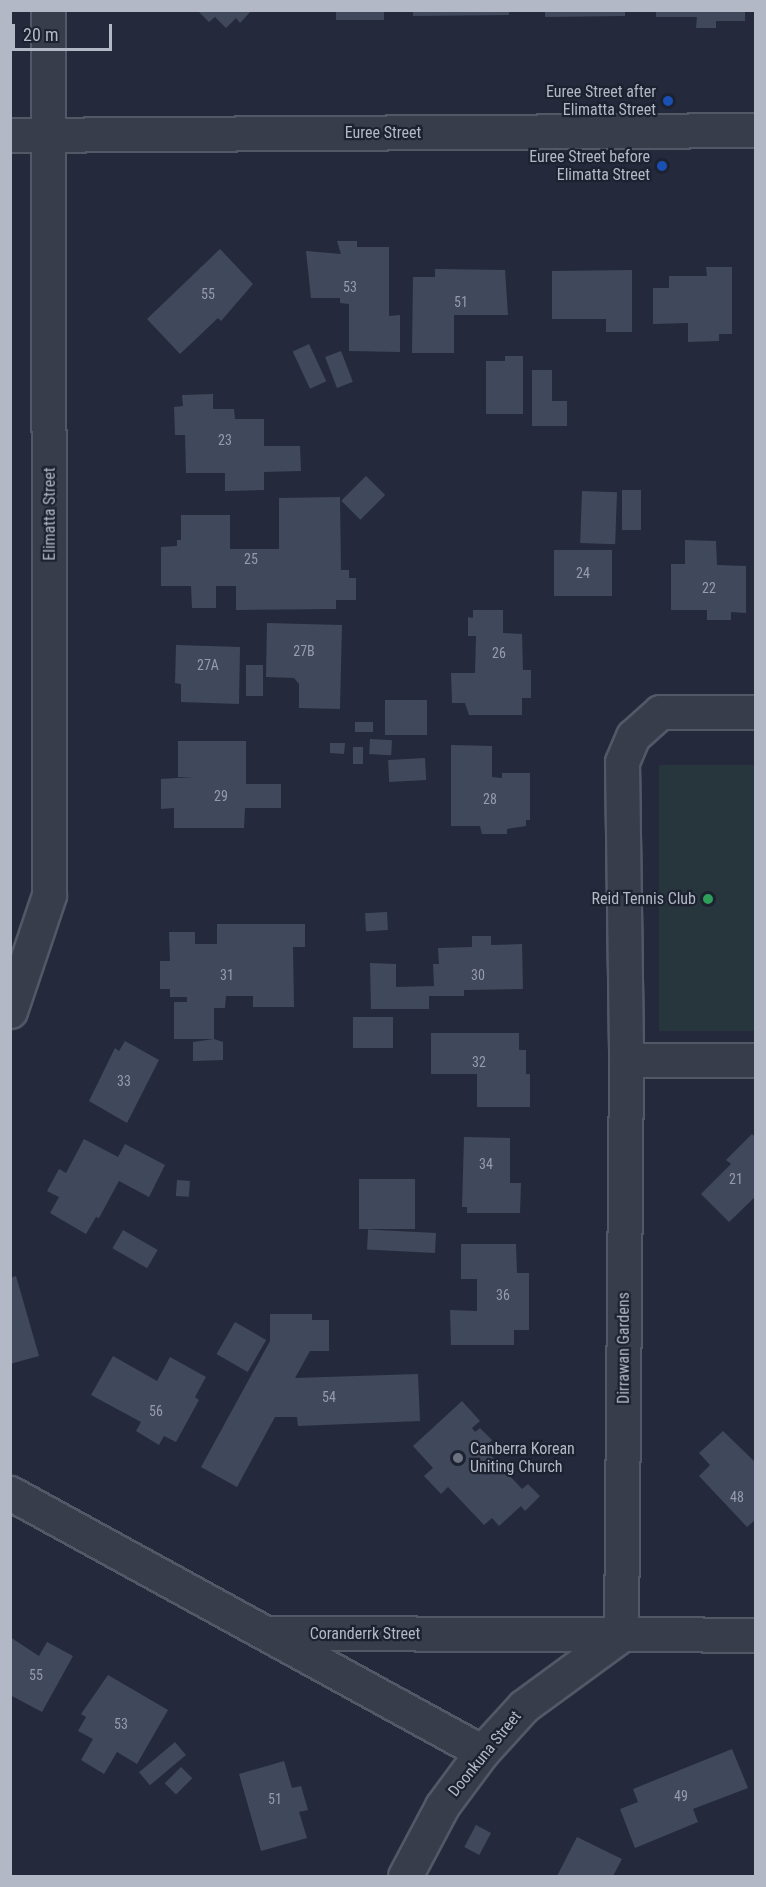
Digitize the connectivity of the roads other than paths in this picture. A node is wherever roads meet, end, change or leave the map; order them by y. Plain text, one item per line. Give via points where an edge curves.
1 (48, 10) edge
2 (756, 130) edge
3 (50, 134) junction
4 (10, 135) edge
5 (756, 712) edge
6 (10, 1011) edge
7 (626, 1060) junction
8 (756, 1060) edge
9 (10, 1493) edge
10 (267, 1633) junction
11 (621, 1635) junction
12 (756, 1635) edge
13 (482, 1752) junction
14 (405, 1876) edge

1 - 3 street, Elimatta Street
2 - 3 street, Euree Street
3 - 4 street, Euree Street
3 - 6 street, Elimatta Street via 49,895
5 - 7 street, Dirrawan Gardens via 660,712 633,736 622,762
7 - 8 street
7 - 11 street, Dirrawan Gardens
9 - 10 street, Coranderrk Street
10 - 11 street, Coranderrk Street
10 - 13 street
11 - 12 street, Coranderrk Street
11 - 13 street, Doonkuna Street via 524,1706
13 - 14 street, Doonkuna Street via 442,1806

